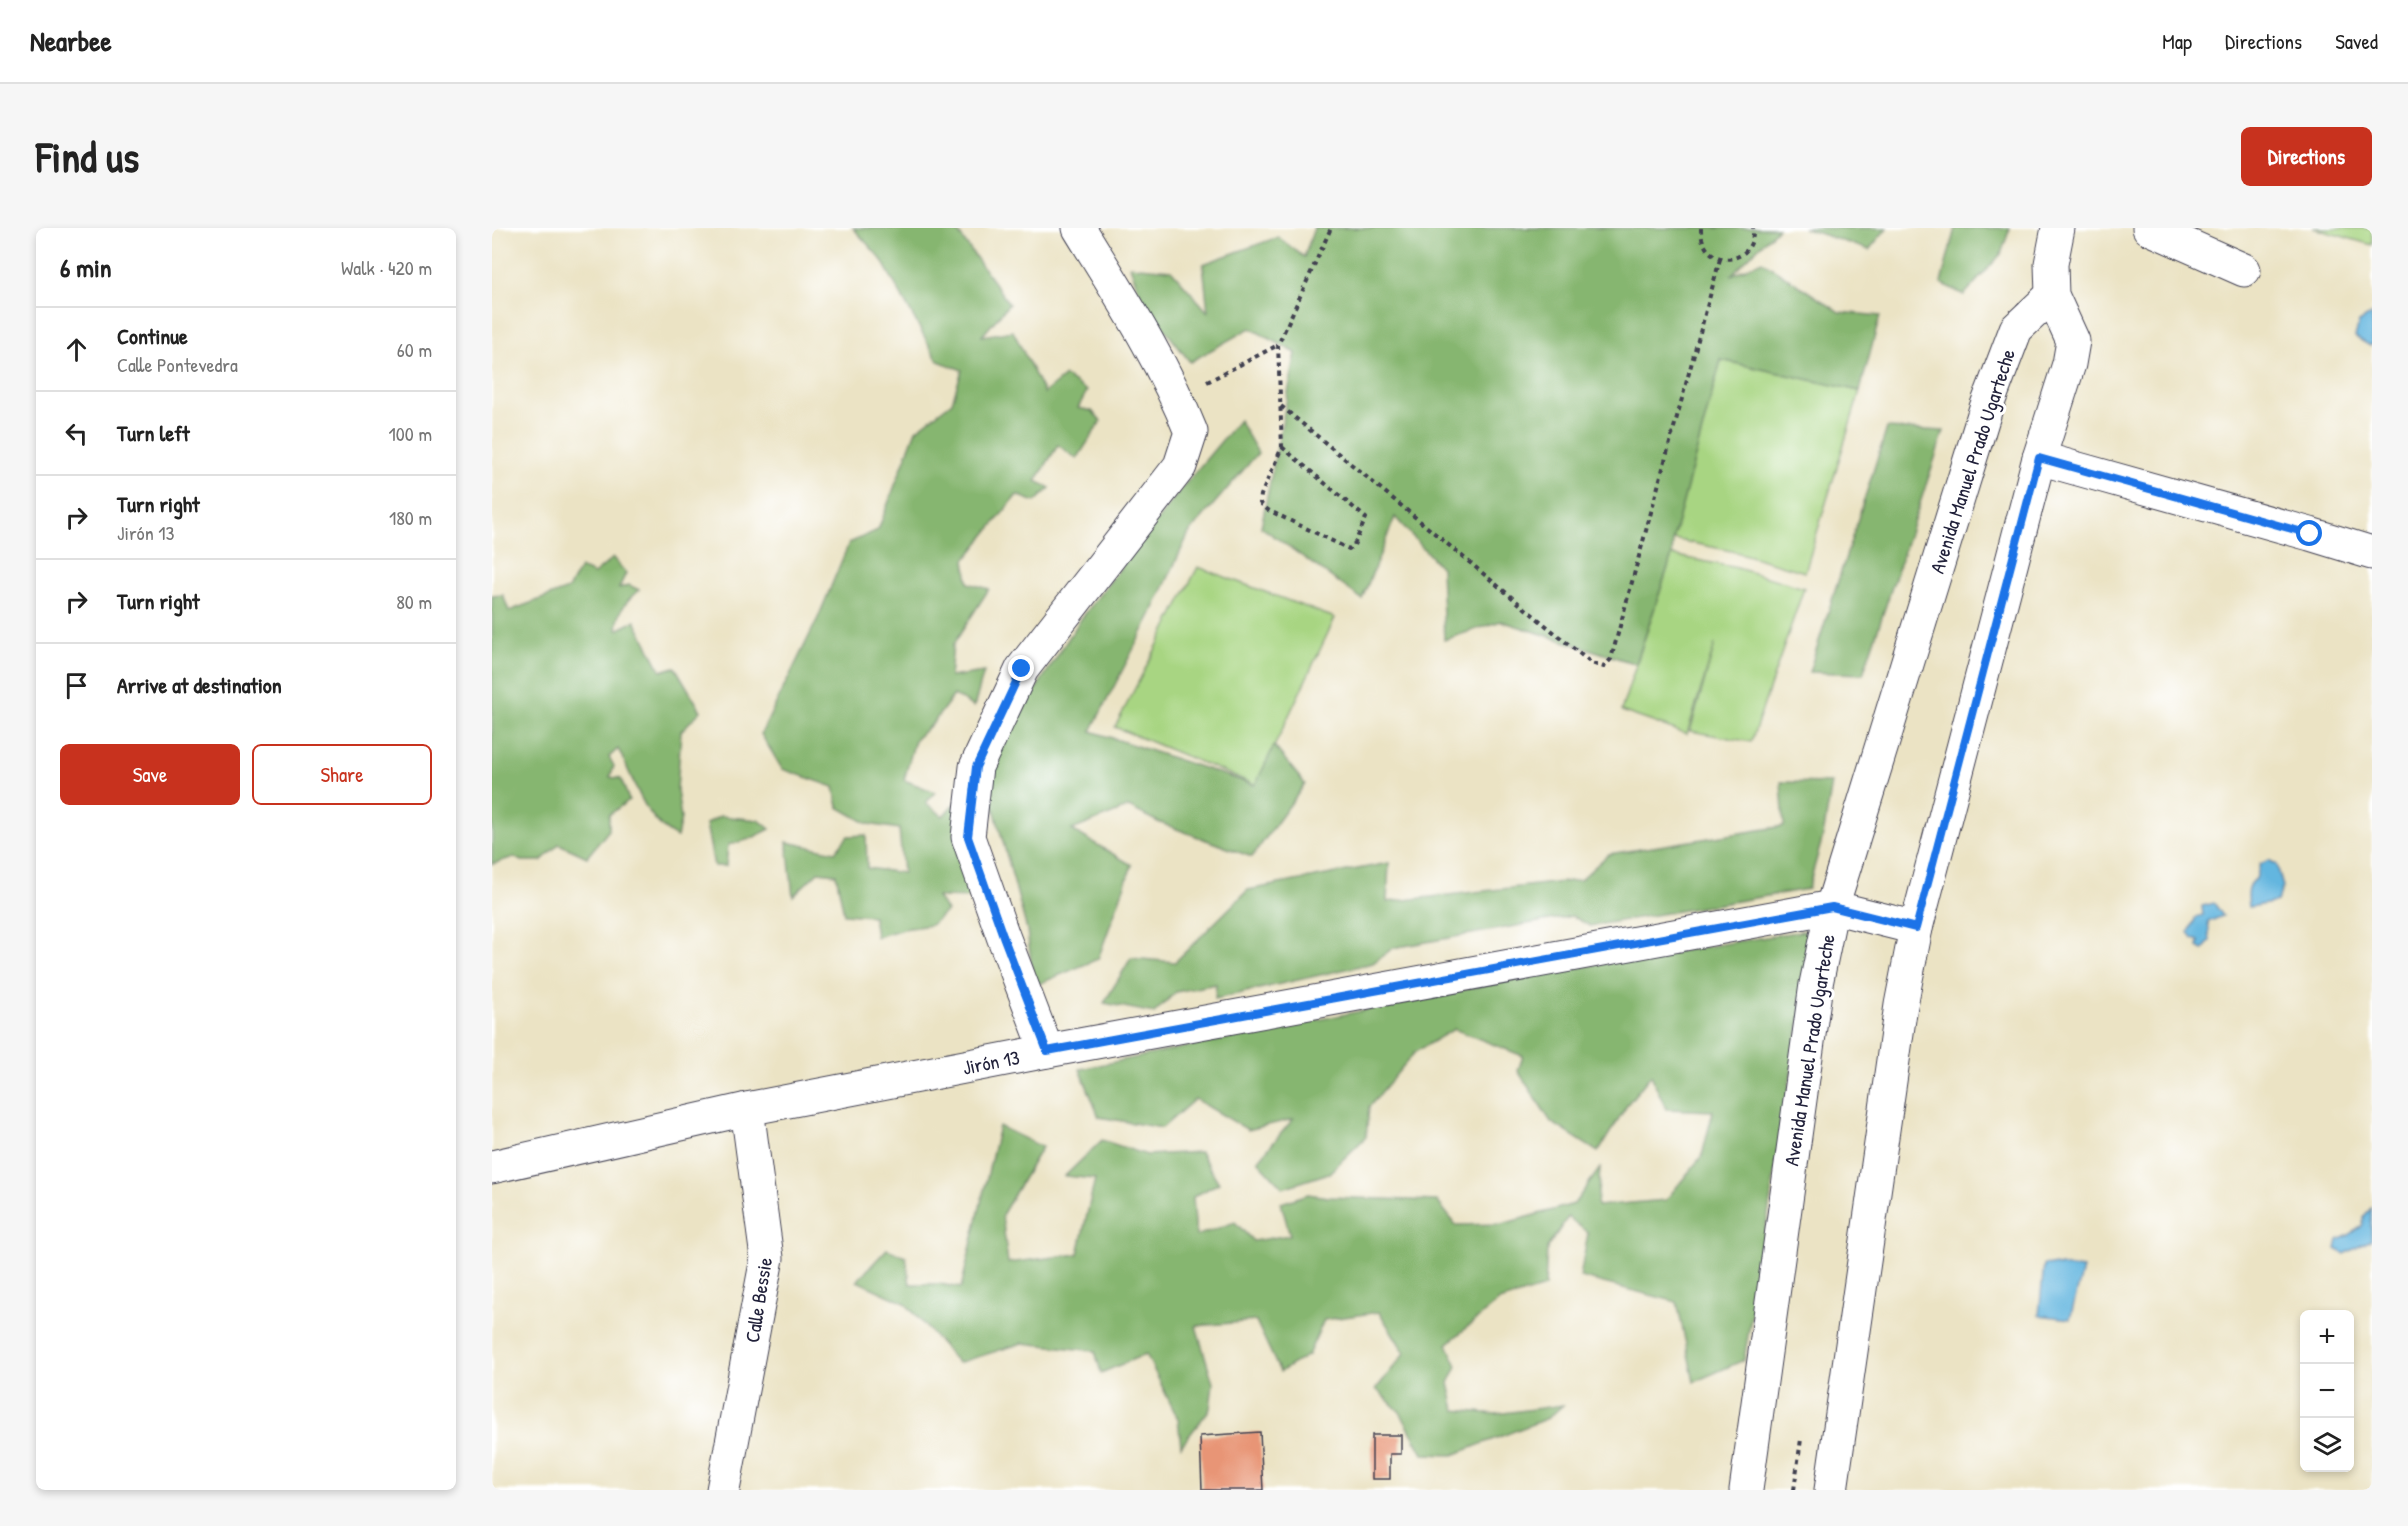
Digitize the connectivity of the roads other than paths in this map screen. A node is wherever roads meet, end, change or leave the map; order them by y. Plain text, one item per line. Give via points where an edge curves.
1 (1079, 228) edge
2 (2058, 228) edge
3 (2150, 228) edge
4 (2244, 270) dead end
5 (2052, 295) junction
6 (2039, 458) junction
7 (2372, 553) edge
8 (1832, 907) junction
9 (1916, 928) junction
10 (1047, 1051) junction
11 (747, 1109) junction
12 (492, 1167) edge
13 (723, 1490) edge
14 (1746, 1490) edge
15 (1831, 1490) edge

1 - 10 street via 1148,340 1191,432 1180,465 1022,669 976,767 968,837
2 - 5 street via 2051,264
3 - 4 street
5 - 6 street via 2073,341
5 - 8 street, Avenida Manuel Prado Ugarteche via 2016,329 1986,408
6 - 7 street
6 - 9 street
8 - 9 street, Jirón 13
8 - 10 street, Jirón 13
8 - 14 street, Avenida Manuel Prado Ugarteche via 1816,984
9 - 15 street via 1901,1005
10 - 11 street, Jirón 13
11 - 12 street, Jirón 13
11 - 13 street, Calle Bessie via 767,1258

